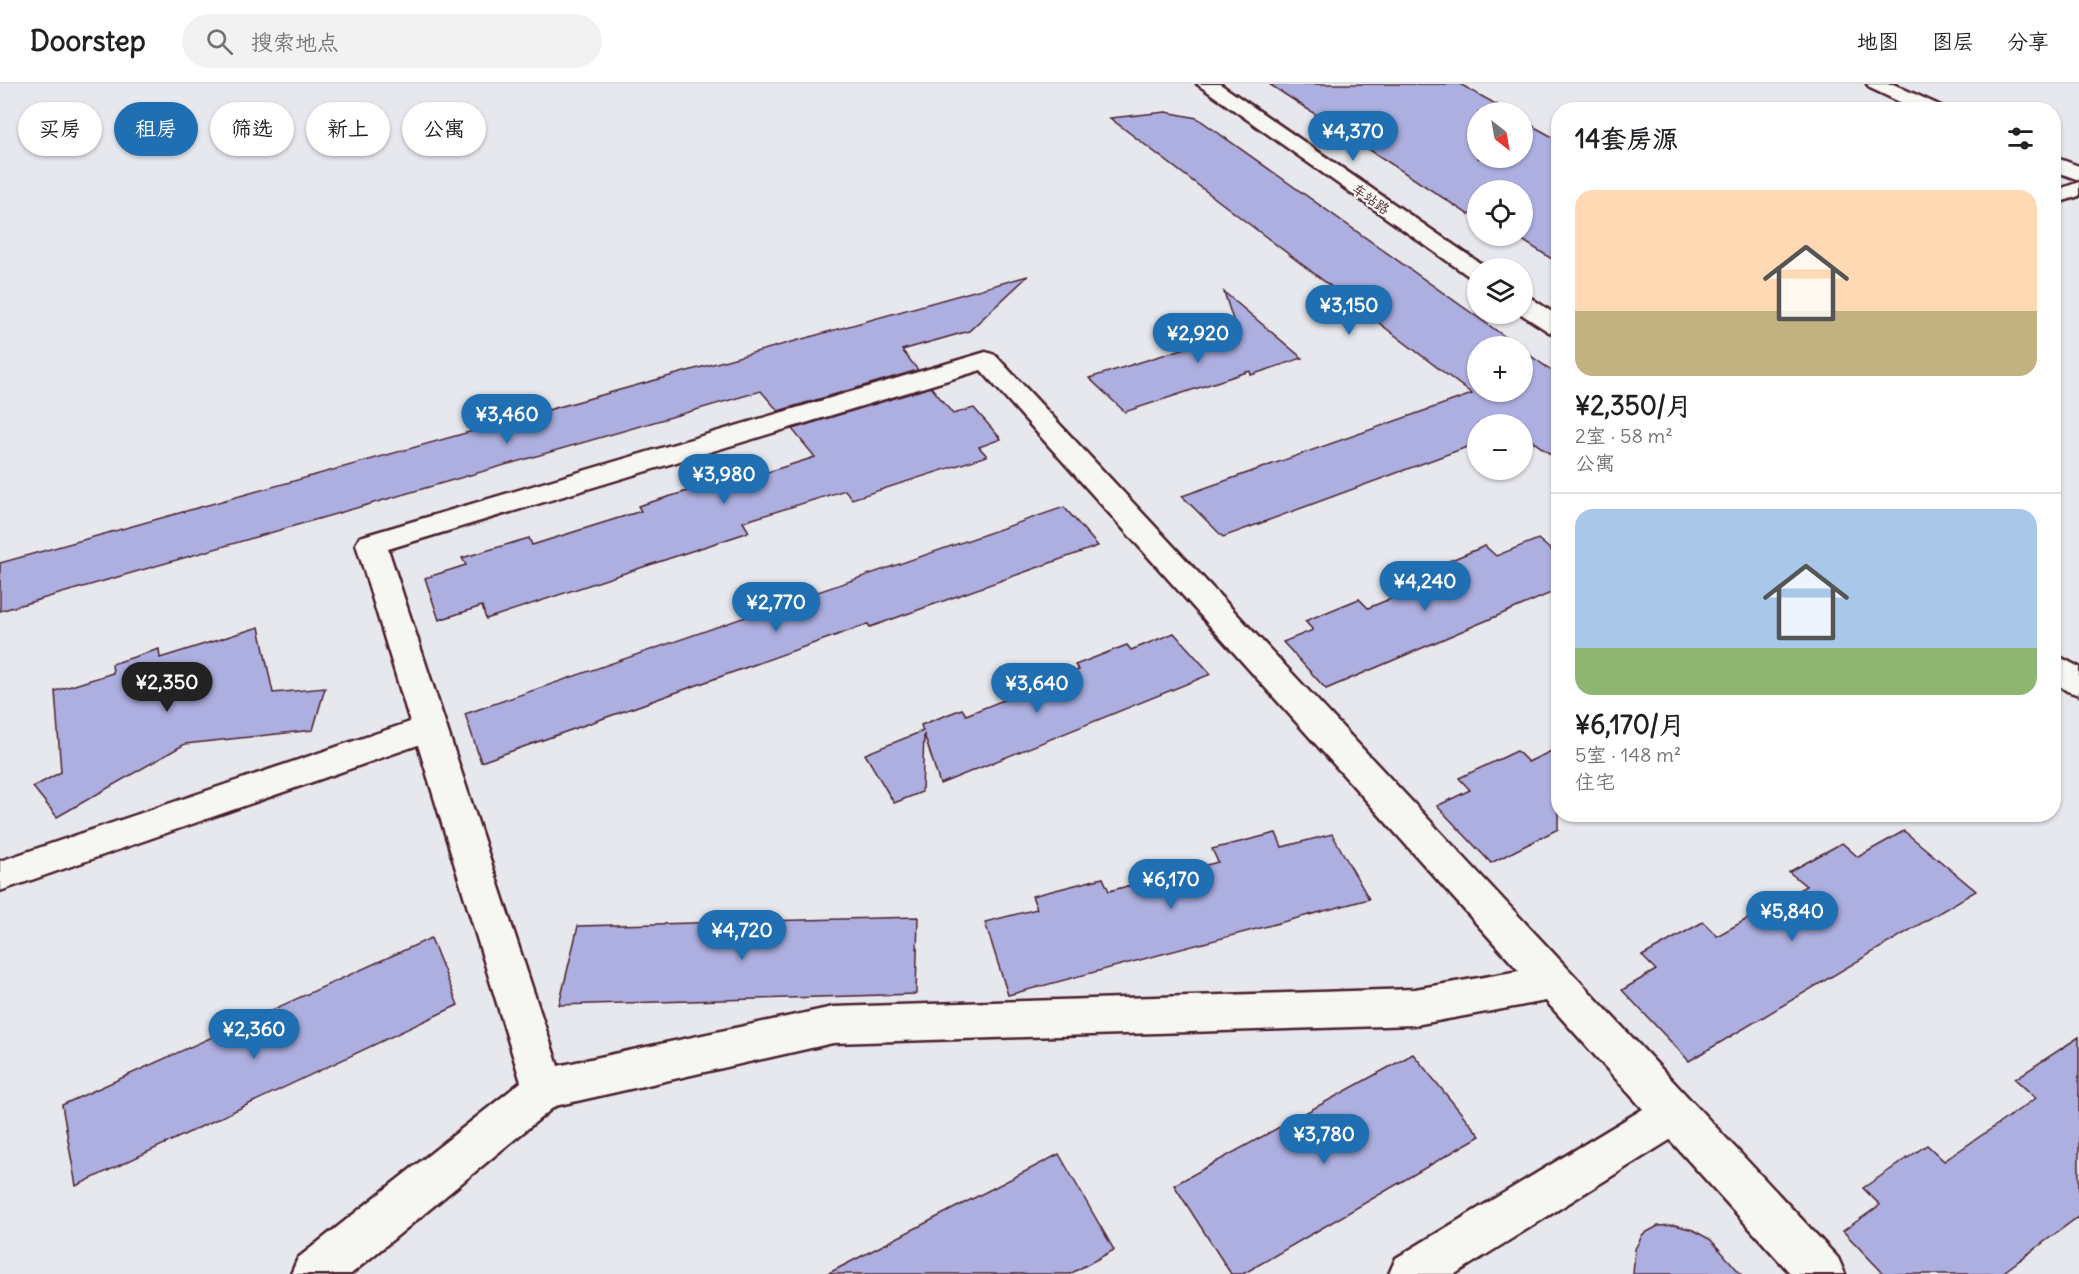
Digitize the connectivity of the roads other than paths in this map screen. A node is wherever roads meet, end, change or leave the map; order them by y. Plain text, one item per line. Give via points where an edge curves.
1 (1207, 84) edge
2 (1877, 84) edge
3 (1916, 102) edge
4 (2061, 166) edge
5 (2079, 174) edge
6 (2079, 189) edge
7 (2061, 195) edge
8 (1467, 264) edge
9 (1533, 310) edge
10 (1551, 322) edge
11 (2061, 671) edge
12 (2079, 683) edge
13 (430, 728) junction
14 (0, 876) edge
15 (1555, 982) junction
16 (544, 1089) junction
17 (1675, 1113) junction
18 (314, 1274) edge
19 (1412, 1274) edge
20 (1822, 1274) edge

1 - 8 street, 车站路
2 - 3 street
4 - 5 street
6 - 7 street
9 - 10 street
11 - 12 street
13 - 14 street
13 - 15 street via 371,544 986,360
13 - 16 street
15 - 16 street via 1415,1007 833,1025
15 - 17 street
16 - 18 street
17 - 19 street
17 - 20 street

